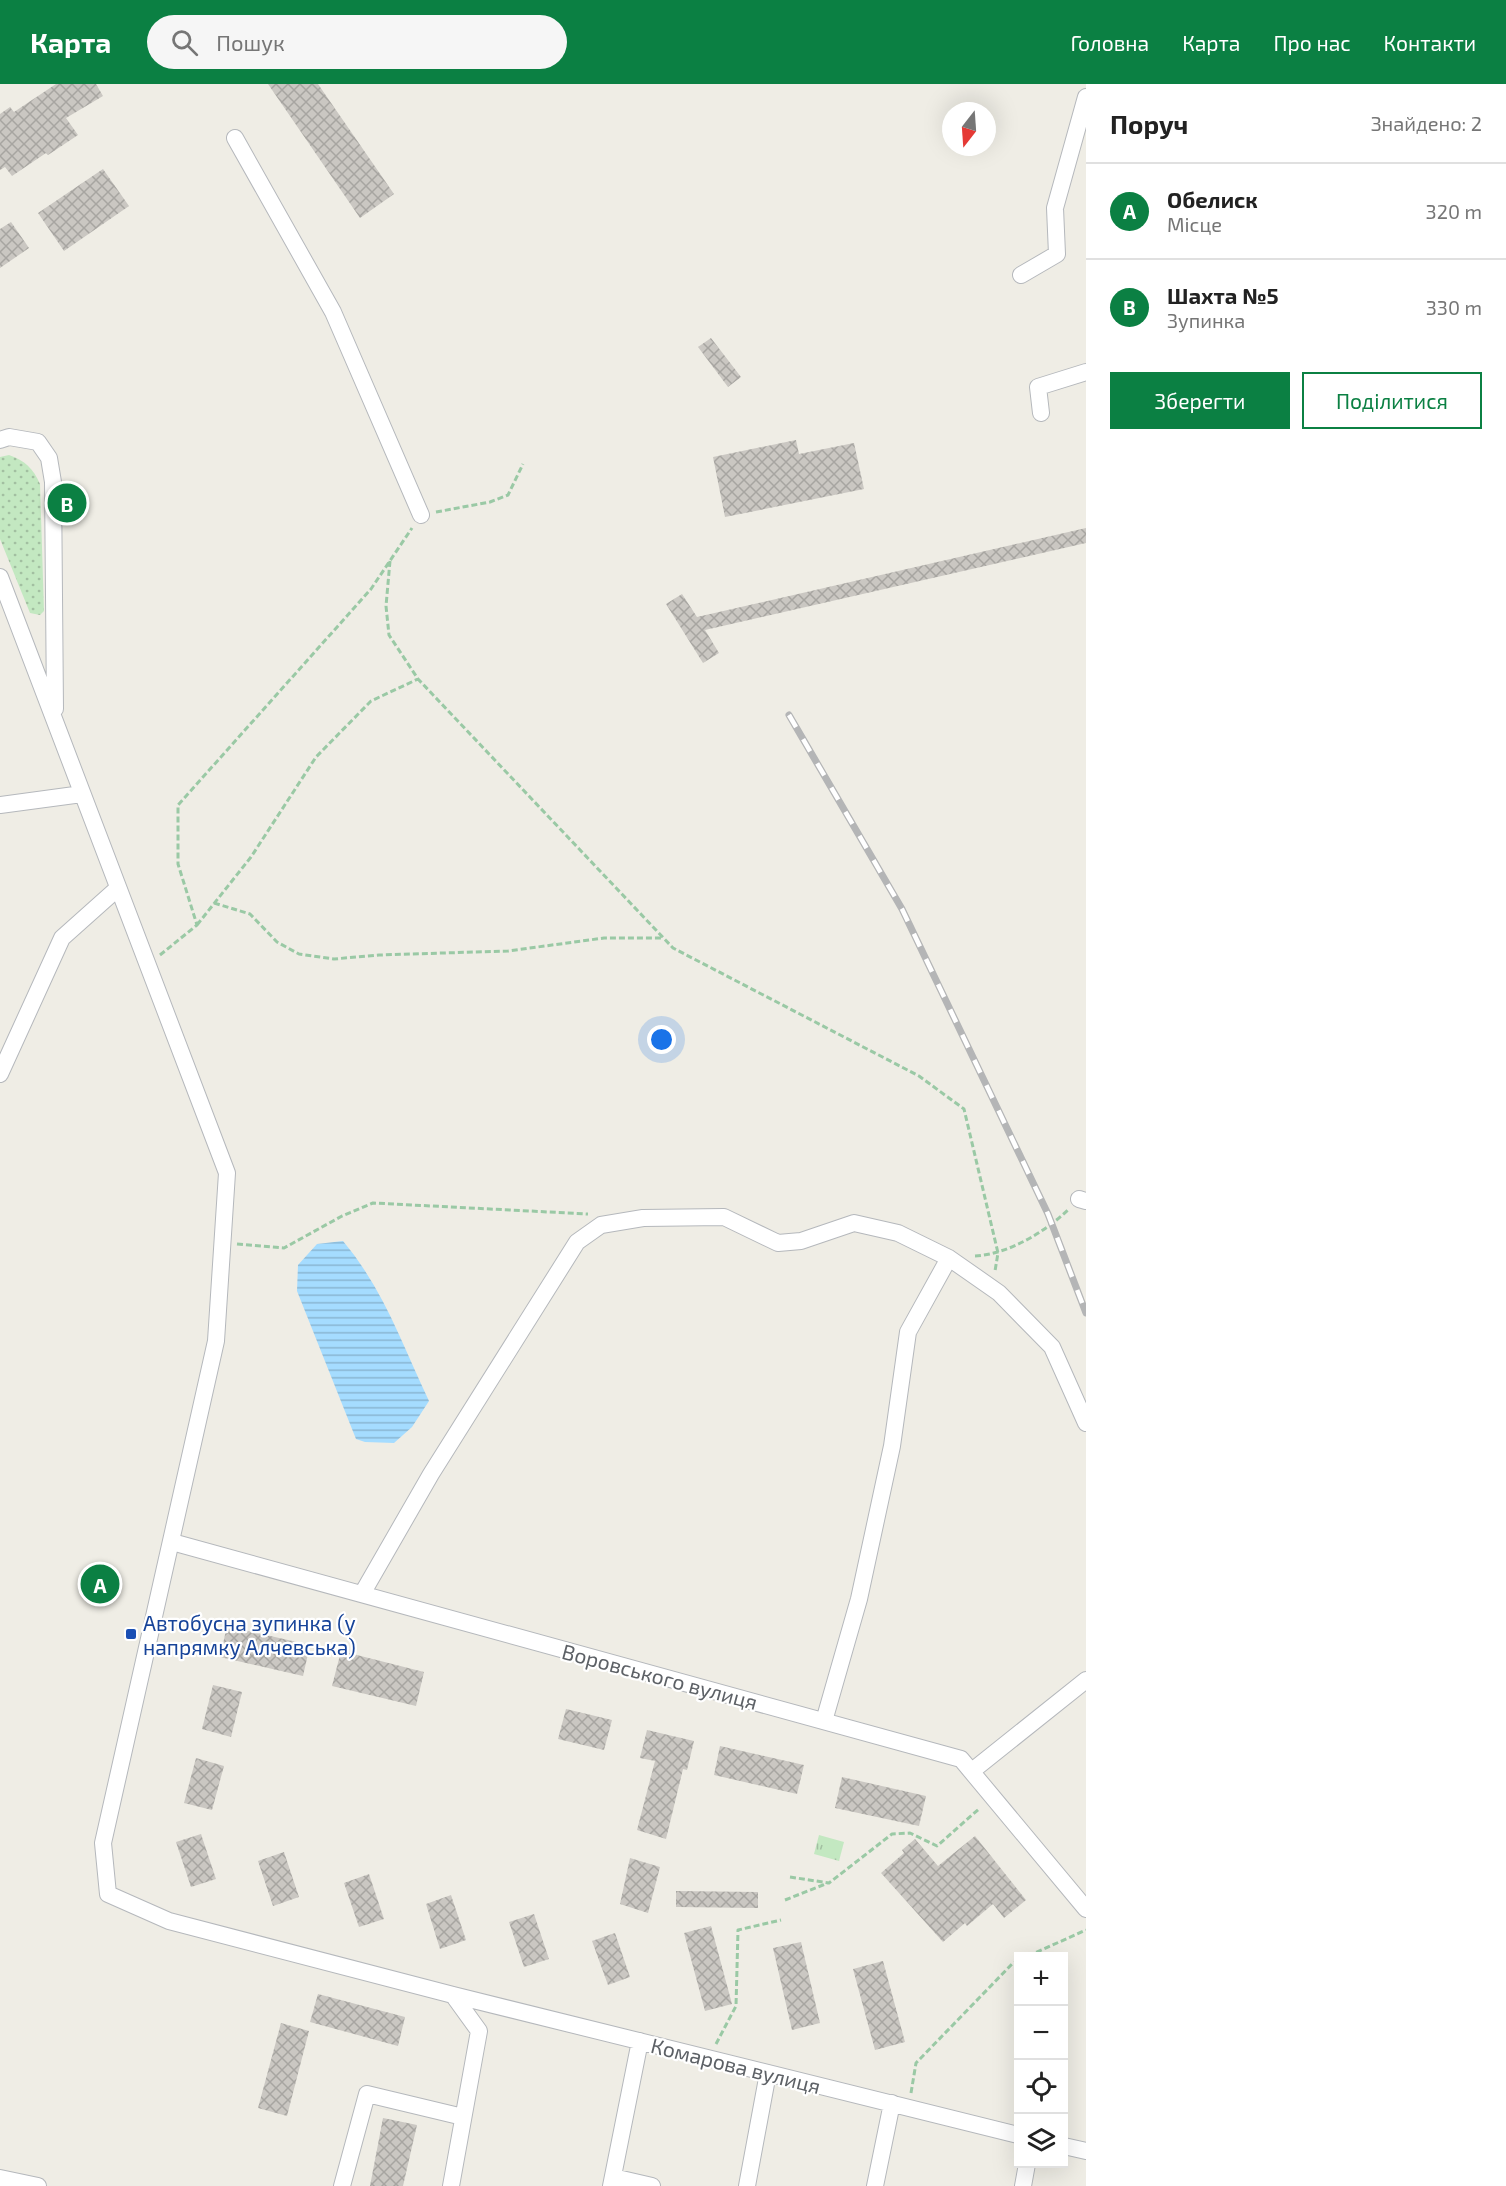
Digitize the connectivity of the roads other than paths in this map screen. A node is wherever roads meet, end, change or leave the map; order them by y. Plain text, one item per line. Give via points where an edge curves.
1 (1086, 97) edge
2 (235, 138) dead end
3 (1021, 275) dead end
4 (1086, 372) edge
5 (1041, 413) dead end
6 (0, 441) edge
7 (421, 515) road end
8 (0, 577) edge
9 (55, 722) junction
10 (82, 794) junction
11 (0, 805) edge
12 (118, 888) junction
13 (0, 1074) edge
14 (949, 1258) junction
15 (1086, 1423) edge
16 (171, 1542) junction
17 (362, 1594) junction
18 (1086, 1680) edge
19 (824, 1721) junction
20 (972, 1771) junction
21 (1086, 1909) edge
22 (453, 1995) junction
23 (640, 2041) junction
24 (768, 2073) junction
25 (900, 2105) junction
26 (463, 2117) junction
27 (1014, 2134) edge
28 (1068, 2147) edge
29 (1086, 2151) edge
30 (1026, 2168) edge
31 (0, 2178) edge
32 (612, 2181) edge
33 (38, 2186) edge
34 (342, 2186) edge
35 (451, 2186) edge
36 (652, 2186) edge
37 (747, 2186) edge
38 (875, 2186) edge
39 (1023, 2186) edge

1 - 3 street via 1055,208 1057,254
2 - 7 street via 333,312
4 - 5 street via 1038,387
6 - 9 street via 9,437 38,442 50,458
8 - 9 street
9 - 10 street
10 - 11 street
10 - 12 street
12 - 13 street via 62,938
12 - 16 street via 226,1173 216,1341
14 - 15 street via 999,1293 1052,1347
14 - 17 street via 898,1233 854,1223 801,1241 778,1243 724,1217 643,1218 601,1225 577,1242 431,1474
14 - 19 street via 908,1332 892,1446 859,1599
16 - 17 street, Воровського вулиця
16 - 22 street, Комарова вулиця via 103,1843 108,1894 169,1920
17 - 19 street, Воровського вулиця
18 - 20 street
19 - 20 street, Воровського вулиця via 961,1758
20 - 21 street, Воровського вулиця
22 - 23 street, Комарова вулиця
22 - 26 street via 478,2031
23 - 24 street, Комарова вулиця
23 - 32 street
24 - 25 street, Комарова вулиця
24 - 37 street
25 - 27 street, Комарова вулиця
25 - 38 street
26 - 34 street via 367,2094
26 - 35 street
28 - 29 street
30 - 39 street
31 - 33 street
32 - 36 street

